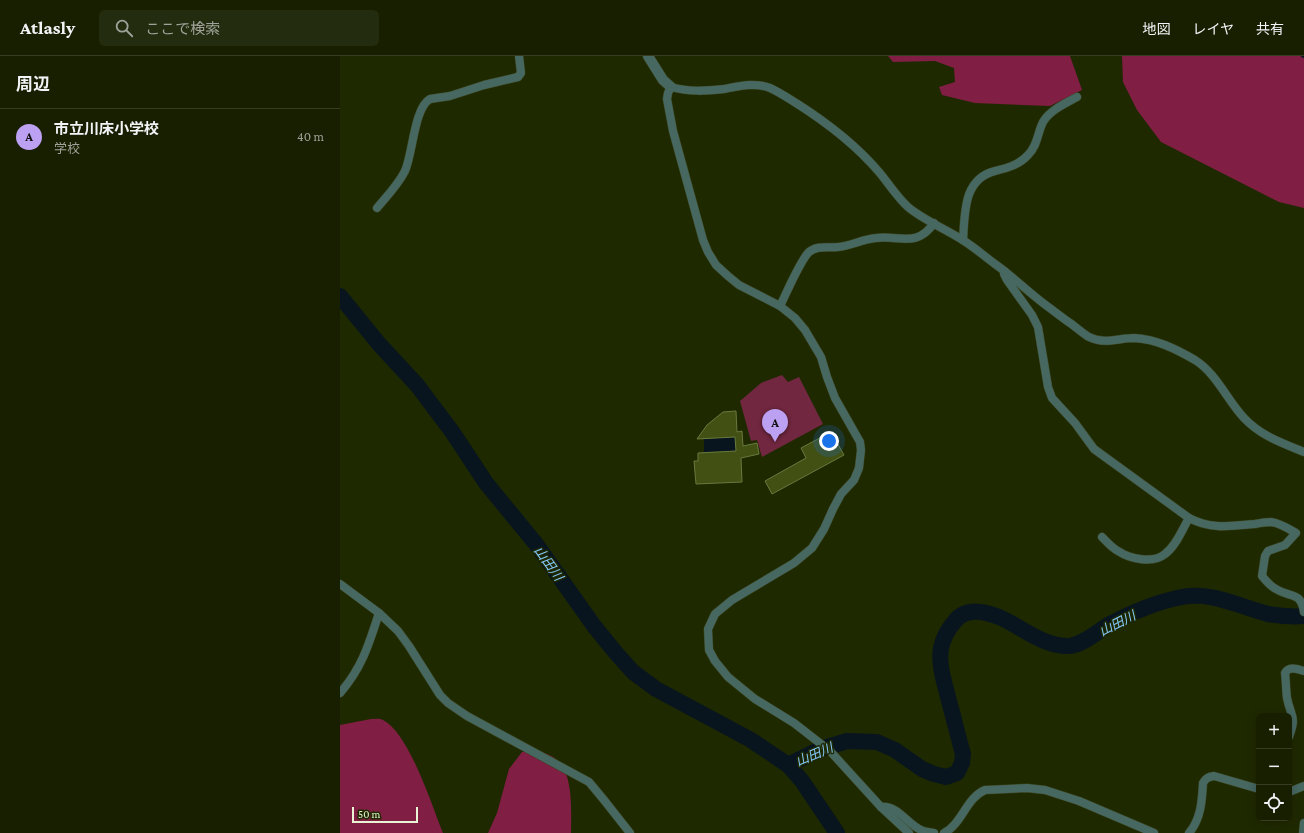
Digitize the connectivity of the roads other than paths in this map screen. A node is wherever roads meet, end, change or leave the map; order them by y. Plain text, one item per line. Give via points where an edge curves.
1 (519, 56) edge
2 (648, 56) edge
3 (671, 87) junction
4 (1077, 97) dead end
5 (377, 208) dead end
6 (934, 223) junction
7 (962, 240) junction
8 (1004, 271) junction
9 (780, 306) junction
10 (1304, 452) edge
11 (1189, 518) junction
12 (1102, 537) dead end
13 (340, 584) edge
14 (1304, 612) edge
15 (379, 613) junction
16 (1304, 671) edge
17 (340, 693) edge
18 (1292, 730) edge
19 (1304, 786) edge
20 (1256, 788) edge
21 (1292, 791) edge
22 (881, 806) junction
23 (1304, 823) edge
24 (630, 833) edge
25 (909, 833) edge
26 (934, 833) edge
27 (944, 833) edge
28 (1154, 833) edge
29 (1189, 833) edge
30 (1303, 833) edge

1 - 5 street via 521,73 518,78 484,84 450,96 430,99 424,103 416,123 409,161 396,186
2 - 3 street via 663,80
3 - 6 street via 700,91 754,85 769,88 783,95 818,117 844,138 905,204
3 - 9 street via 667,99 673,131 708,252 716,265 734,280
4 - 7 street via 1048,116 1043,122 1032,151 1019,163 989,172 975,183 967,198
6 - 7 street
6 - 9 street via 929,231 914,238 876,238 838,247 815,248 806,255
7 - 8 street
8 - 10 street via 1089,337 1109,342 1132,338 1145,339 1177,349 1197,361 1207,369 1243,418 1257,431
8 - 11 street via 1007,280 1038,327 1052,398 1094,449
9 - 22 street via 805,330 821,357 834,398 860,442 859,468 854,480 832,509 824,529 812,548 794,563 732,600 715,614 708,629 709,650 728,676 755,699 794,723 830,751
11 - 12 street via 1173,546 1165,555 1155,559 1130,557 1118,552
11 - 14 street via 1209,526 1272,522 1296,533 1285,545 1268,551 1262,576 1277,590 1300,599
13 - 15 street
15 - 17 street via 367,650 351,680
15 - 24 street via 398,631 448,703 467,716 589,782
16 - 18 street via 1292,668 1285,673 1287,698 1294,718
19 - 21 street
20 - 29 street via 1209,776 1203,783 1200,814
22 - 25 street
22 - 26 street via 891,808 921,830
23 - 30 street
27 - 28 street via 953,827 979,792 1027,788 1045,790 1079,801

